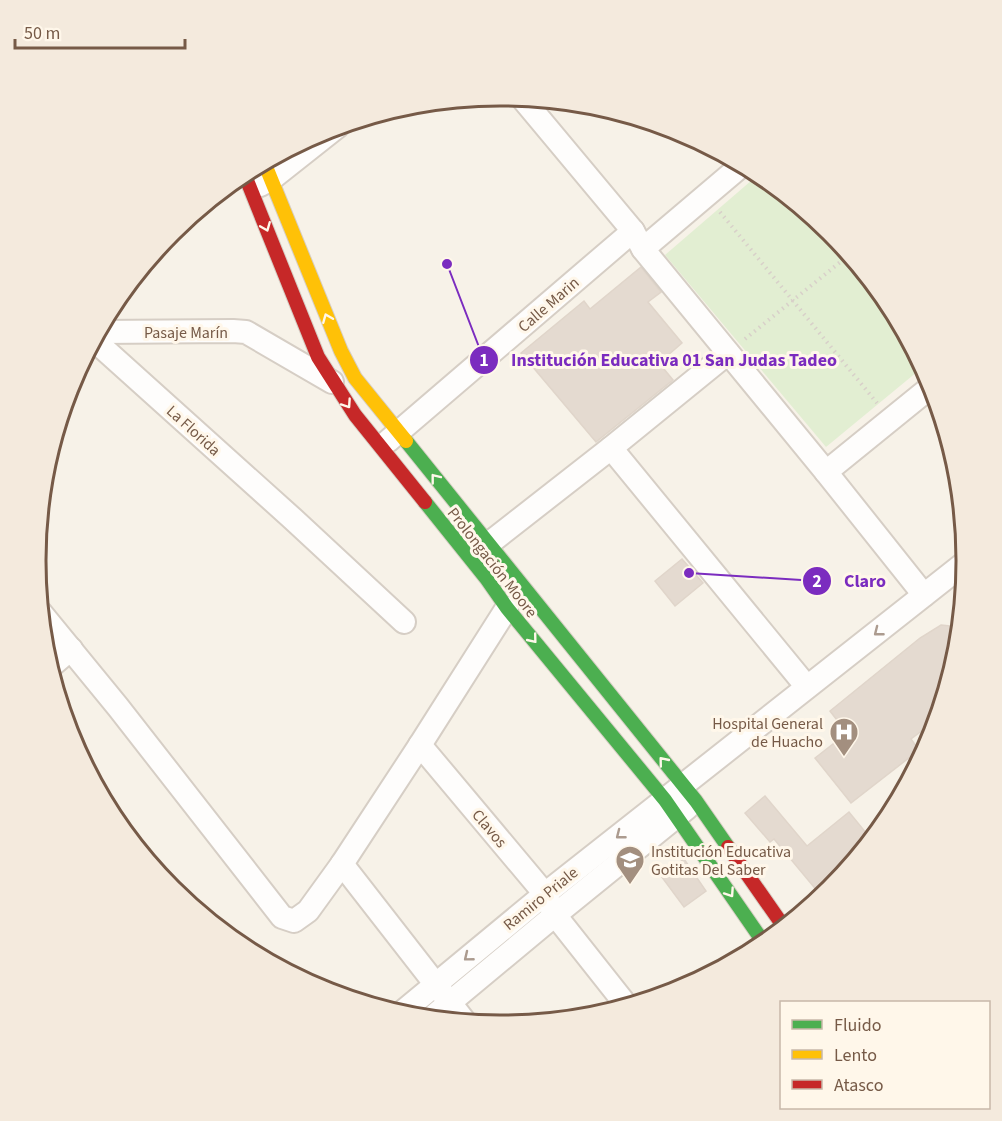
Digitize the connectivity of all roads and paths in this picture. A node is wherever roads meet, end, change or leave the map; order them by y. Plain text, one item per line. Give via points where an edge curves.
1 (529, 107) edge
2 (268, 171) edge
3 (735, 171) edge
4 (248, 182) edge
5 (706, 195) junction
6 (638, 240) junction
7 (842, 260) edge
8 (792, 301) junction
9 (108, 332) edge
10 (100, 346) edge
11 (728, 353) junction
12 (355, 378) junction
13 (333, 383) junction
14 (923, 393) edge
15 (891, 419) junction
16 (399, 432) junction
17 (381, 447) junction
18 (611, 448) junction
19 (826, 472) junction
20 (487, 544) junction
21 (470, 559) junction
22 (955, 576) edge
23 (924, 596) junction
24 (507, 608) junction
25 (404, 622) dead end
26 (51, 625) edge
27 (70, 649) junction
28 (58, 660) edge
29 (807, 687) junction
30 (420, 745) junction
31 (689, 793) junction
32 (671, 808) junction
33 (342, 864) junction
34 (545, 894) junction
35 (555, 915) junction
36 (779, 920) edge
37 (758, 935) edge
38 (435, 983) junction
39 (622, 999) edge
40 (449, 1003) junction
41 (410, 1006) edge
42 (439, 1011) edge
43 (457, 1013) edge

1 - 6 street
12 -> 2 street, Prolongación Moore
3 - 5 street, Calle Marin
4 -> 13 street, Prolongación Moore via 318,357
5 - 6 street, Calle Marin
5 - 8 path
6 - 11 street
6 - 16 street, Calle Marin
7 - 8 path
8 - 11 path
8 - 15 path
9 - 13 street, Pasaje Marín via 246,332
10 - 25 street, La Florida
11 - 18 street
11 - 19 street
12 - 13 street
12 - 16 street, Prolongación Moore
13 -> 17 street, Prolongación Moore
14 - 15 street
15 - 19 street
16 - 17 street, Calle Marin
20 -> 16 street, Prolongación Moore
17 - 21 street, Prolongación Moore
18 - 20 street
18 - 29 street
19 - 23 street
20 - 21 street
31 -> 20 street, Prolongación Moore
21 - 24 street, Prolongación Moore
22 - 23 street, Ramiro Priale
23 -> 29 street, Ramiro Priale
24 - 30 street
24 -> 32 street, Prolongación Moore
26 - 27 street
27 - 28 street
27 - 33 street via 282,917 294,921 308,911
29 - 31 street, Ramiro Priale
30 - 33 street
30 - 34 street, Clavos
31 - 32 street, Ramiro Priale
31 - 36 street, Prolongación Moore
32 -> 34 street, Ramiro Priale
32 - 35 street, Ramiro Priale
32 -> 37 street, Prolongación Moore
33 - 38 street
34 - 35 street, Clavos
34 -> 38 street, Ramiro Priale
35 - 39 street, Clavos
35 - 40 street, Ramiro Priale
38 - 40 street
38 - 41 street, Ramiro Priale
40 - 42 street, Ramiro Priale
40 - 43 street

